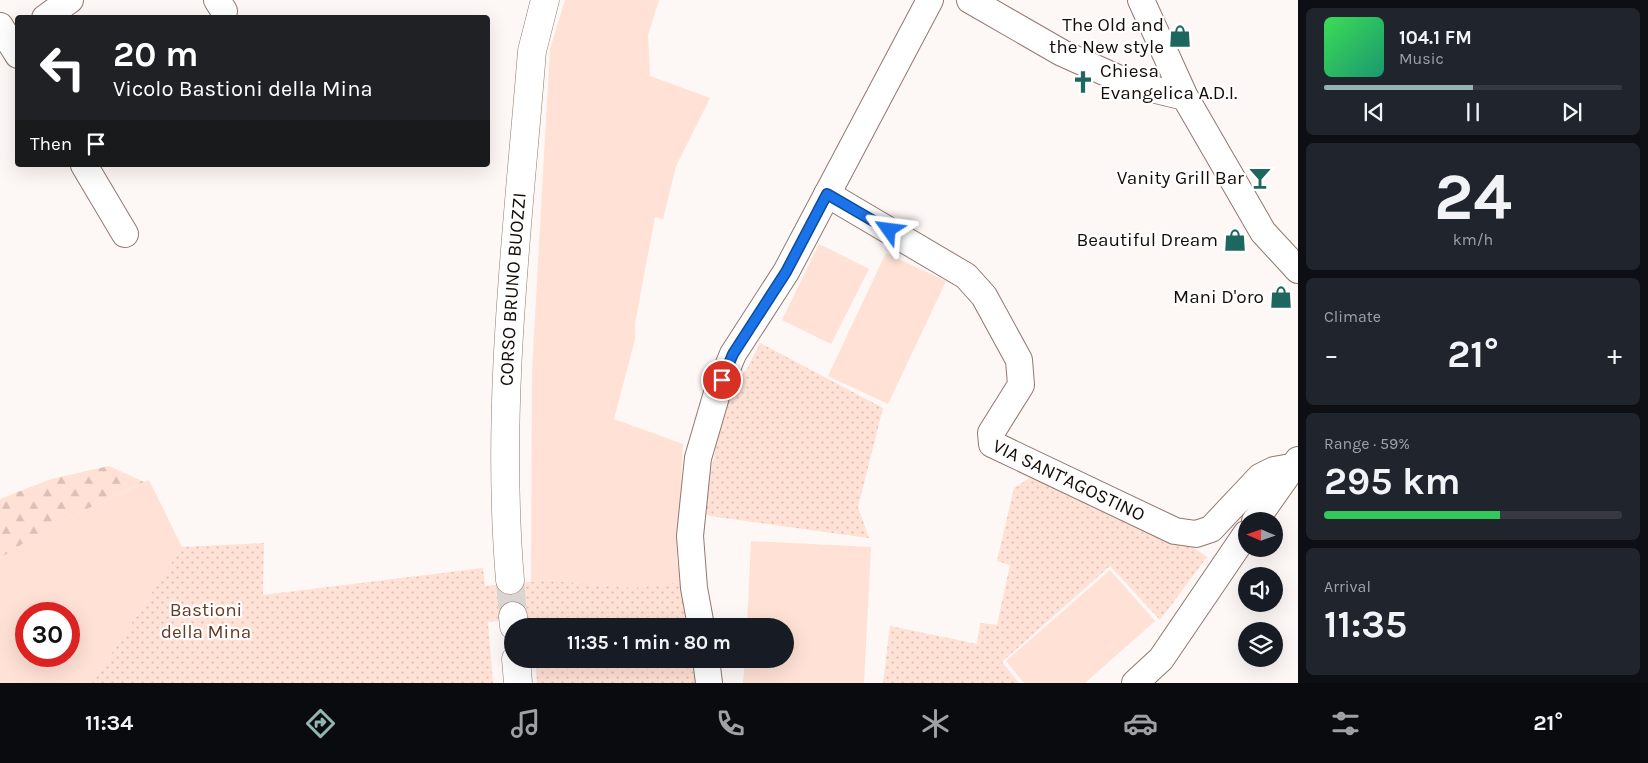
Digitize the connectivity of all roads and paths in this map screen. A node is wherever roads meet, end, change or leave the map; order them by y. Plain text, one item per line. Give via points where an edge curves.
1 (70, 0) edge
2 (545, 0) edge
3 (930, 0) edge
4 (970, 0) edge
5 (1141, 0) edge
6 (49, 15) edge
7 (1185, 97) junction
8 (85, 167) edge
9 (827, 194) junction
10 (125, 234) dead end
11 (1298, 270) edge
12 (1295, 463) edge
13 (1261, 512) edge
14 (1238, 546) edge
15 (510, 580) tunnel mouth
16 (700, 618) edge
17 (517, 668) edge
18 (707, 668) edge
19 (518, 683) edge
20 (709, 683) edge
21 (1135, 683) edge

1 - 6 street
2 - 15 main road, CORSO BRUNO BUOZZI via 532,51 504,401 505,528
3 - 9 street
4 - 7 street via 1062,53 1131,84
5 - 7 street
7 - 11 street via 1263,232
8 - 10 street
9 - 12 street, VIA SANT'AGOSTINO via 966,276 984,296 1022,371 1021,385 990,433 992,444 1175,531 1196,534 1211,529 1260,477
9 - 16 street via 786,272 733,354 714,403 698,458 690,536
12 - 13 street
14 - 21 street via 1161,659
17 - 19 main road
18 - 20 street

